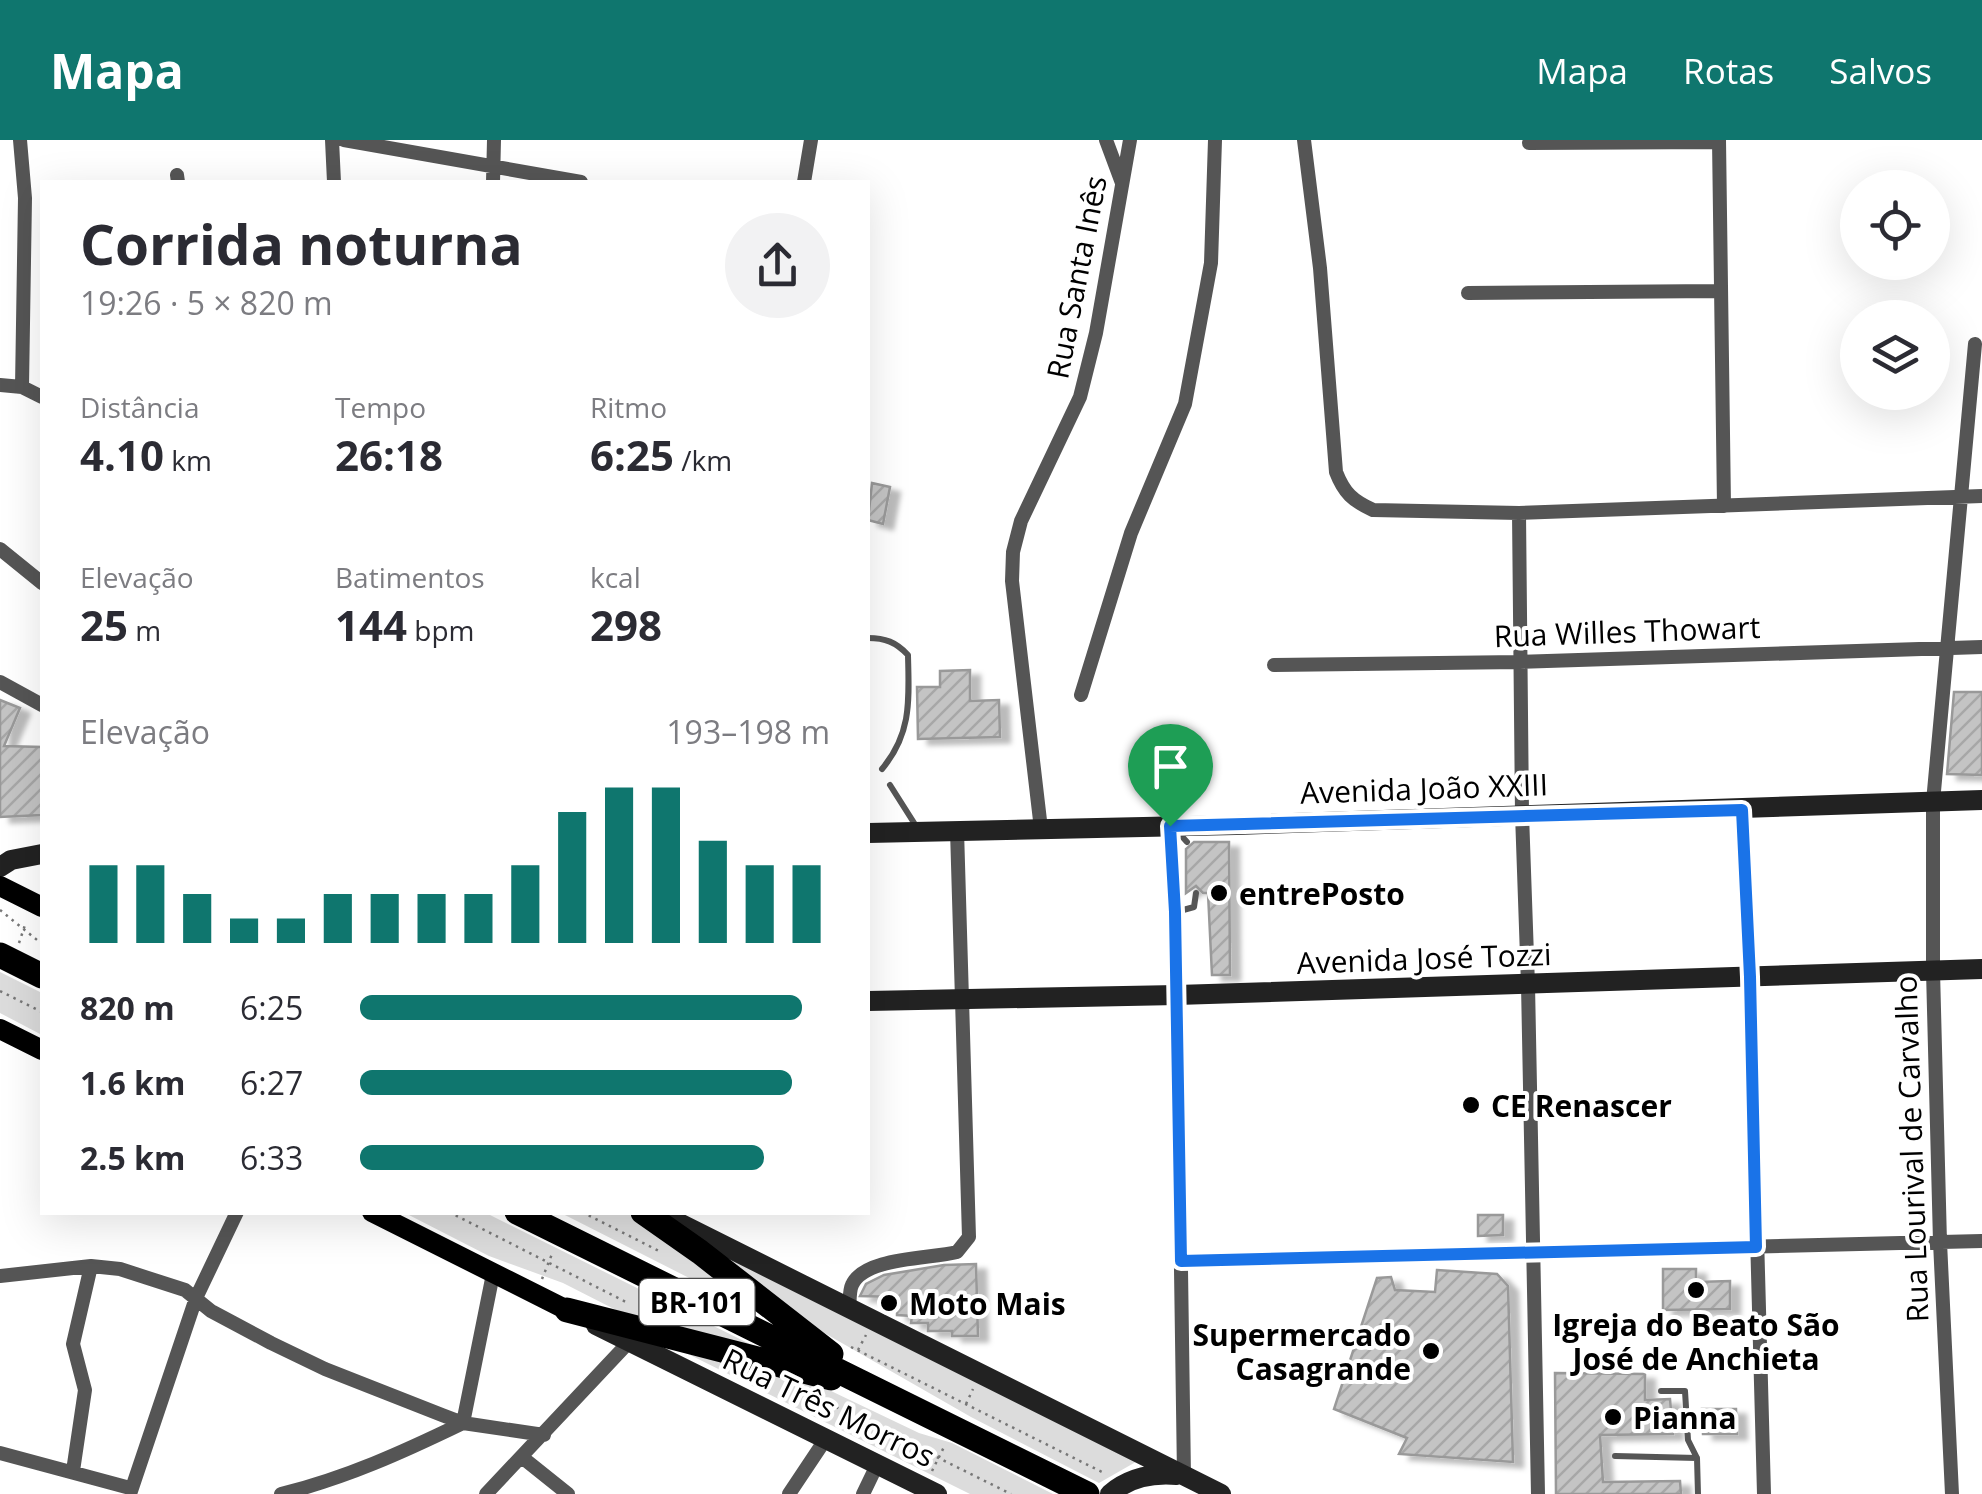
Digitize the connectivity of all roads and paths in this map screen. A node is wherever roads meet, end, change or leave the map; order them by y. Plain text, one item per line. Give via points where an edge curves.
1 (20, 140) edge
2 (332, 140) edge
3 (344, 140) edge
4 (494, 140) edge
5 (811, 140) edge
6 (1106, 140) edge
7 (1130, 140) edge
8 (1215, 140) edge
9 (1304, 140) edge
10 (1719, 141) edge
11 (1529, 143) dead end
12 (492, 165) junction
13 (334, 180) edge
14 (493, 180) edge
15 (571, 180) edge
16 (804, 180) edge
17 (1122, 184) junction
18 (1719, 291) junction
19 (1468, 293) dead end
20 (1975, 344) dead end
21 (0, 385) edge
22 (22, 387) junction
23 (40, 396) edge
24 (1982, 496) edge
25 (1962, 497) junction
26 (1724, 506) junction
27 (1519, 513) junction
28 (0, 550) edge
29 (40, 581) edge
30 (870, 638) edge
31 (1982, 647) edge
32 (1950, 648) junction
33 (1520, 662) junction
34 (1274, 665) dead end
35 (0, 682) edge
36 (1082, 695) dead end
37 (40, 703) edge
38 (882, 769) dead end
39 (890, 785) dead end
40 (1982, 800) edge
41 (1934, 802) junction
42 (1742, 810) junction
43 (1522, 814) junction
44 (1041, 829) junction
45 (919, 830) junction
46 (957, 830) junction
47 (870, 832) edge
48 (1177, 832) junction
49 (40, 854) edge
50 (0, 866) edge
51 (0, 886) edge
52 (1196, 893) dead end
53 (40, 906) edge
54 (0, 910) edge
55 (1175, 912) junction
56 (40, 942) edge
57 (0, 956) edge
58 (1982, 969) edge
59 (1933, 971) junction
60 (40, 975) edge
61 (1750, 977) junction
62 (1528, 985) junction
63 (0, 991) edge
64 (1177, 995) junction
65 (962, 1000) junction
66 (870, 1001) edge
67 (40, 1011) edge
68 (0, 1029) edge
69 (40, 1049) edge
70 (236, 1215) edge
71 (378, 1215) edge
72 (523, 1215) edge
73 (588, 1215) edge
74 (647, 1215) edge
75 (694, 1221) edge
76 (1982, 1241) edge
77 (1940, 1242) junction
78 (1756, 1247) junction
79 (1532, 1254) junction
80 (673, 1258) dead end
81 (1181, 1261) junction
82 (92, 1266) junction
83 (493, 1274) junction
84 (0, 1276) edge
85 (196, 1298) junction
86 (850, 1309) junction
87 (568, 1310) junction
88 (630, 1341) junction
89 (842, 1342) dead end
90 (879, 1390) junction
91 (1661, 1391) dead end
92 (463, 1423) junction
93 (544, 1434) junction
94 (825, 1440) junction
95 (0, 1452) edge
96 (1615, 1456) dead end
97 (523, 1458) junction
98 (1697, 1458) junction
99 (876, 1465) junction
100 (74, 1472) junction
101 (1184, 1476) junction
102 (1117, 1489) edge
103 (130, 1491) edge
104 (282, 1494) edge
105 (486, 1494) edge
106 (568, 1494) edge
107 (790, 1494) edge
108 (863, 1494) edge
109 (938, 1494) edge
110 (1086, 1494) edge
111 (1221, 1494) edge
112 (1538, 1494) edge
113 (1698, 1494) edge
114 (1764, 1494) edge
115 (1952, 1494) edge

1 - 22 street
2 - 13 street
3 - 12 street
4 - 12 street
5 - 16 street
6 - 17 street
7 - 17 street, Rua Santa Inês
8 - 36 street via 1211,262 1185,404 1132,533
9 - 27 street via 1342,488 1373,510
10 - 11 street
10 - 18 street
12 - 14 street
12 - 15 street
17 - 44 street, Rua Santa Inês via 1080,398 1013,552
18 - 19 street
18 - 26 street
20 - 25 street, Rua Lourival de Carvalho
21 - 22 street
22 - 23 street
24 - 25 street
25 - 26 street
25 - 32 street, Rua Lourival de Carvalho
26 - 27 street
27 - 33 street
28 - 29 street
30 - 38 lane via 898,644 908,654 904,736
31 - 32 street, Rua Willes Thowart
32 - 33 street, Rua Willes Thowart
32 - 41 street, Rua Lourival de Carvalho
33 - 34 street, Rua Willes Thowart
33 - 43 street
35 - 37 street
39 - 45 lane
40 - 41 street, Avenida João XXIII
41 - 42 street, Avenida João XXIII
41 - 59 street, Rua Lourival de Carvalho
42 - 43 street, Avenida João XXIII
42 - 61 street
43 - 48 street, Avenida João XXIII
43 - 62 street
44 - 46 street, Avenida João XXIII
44 - 48 street, Avenida João XXIII
45 - 46 street, Avenida João XXIII
45 - 47 street, Avenida João XXIII
46 - 65 street
48 - 55 street
49 - 50 street
51 - 53 main road
52 - 55 lane via 1194,906
54 - 56 path
55 - 64 street
57 - 60 highway
58 - 59 street, Avenida José Tozzi
59 - 61 street, Avenida José Tozzi
59 - 77 street, Rua Lourival de Carvalho
61 - 62 street, Avenida José Tozzi
61 - 78 street
62 - 64 street, Avenida José Tozzi
62 - 79 street
63 - 67 path
64 - 65 street, Avenida José Tozzi
64 - 81 street
65 - 66 street, Avenida José Tozzi
65 - 86 street via 965,1246 862,1271 852,1285
68 - 69 main road
70 - 85 street
71 - 83 main road, Rua Três Morros
72 - 90 highway, BR-101
73 - 80 path
74 - 90 highway
75 - 86 street
76 - 77 street
77 - 78 street
77 - 115 street, Rua Lourival de Carvalho
78 - 79 street
78 - 114 street
79 - 81 street
79 - 112 street
81 - 101 street
82 - 84 street
82 - 85 street
82 - 100 street via 73,1344 86,1390
83 - 87 main road, Rua Três Morros
83 - 92 street
85 - 92 street via 325,1369
85 - 103 street
86 - 101 street
87 - 88 street, Rua Três Morros
87 - 90 highway
88 - 93 street
88 - 94 street, Rua Três Morros
89 - 102 path
90 - 110 highway, BR-101
91 - 98 lane via 1685,1391 1688,1440
92 - 93 street
92 - 104 street via 388,1460
93 - 97 street
94 - 99 street, Rua Três Morros
94 - 107 street
95 - 100 street
96 - 98 lane
97 - 105 street
97 - 106 street
98 - 113 lane
99 - 108 street
99 - 109 street, Rua Três Morros
100 - 103 street
101 - 102 street via 1151,1475
101 - 111 street

